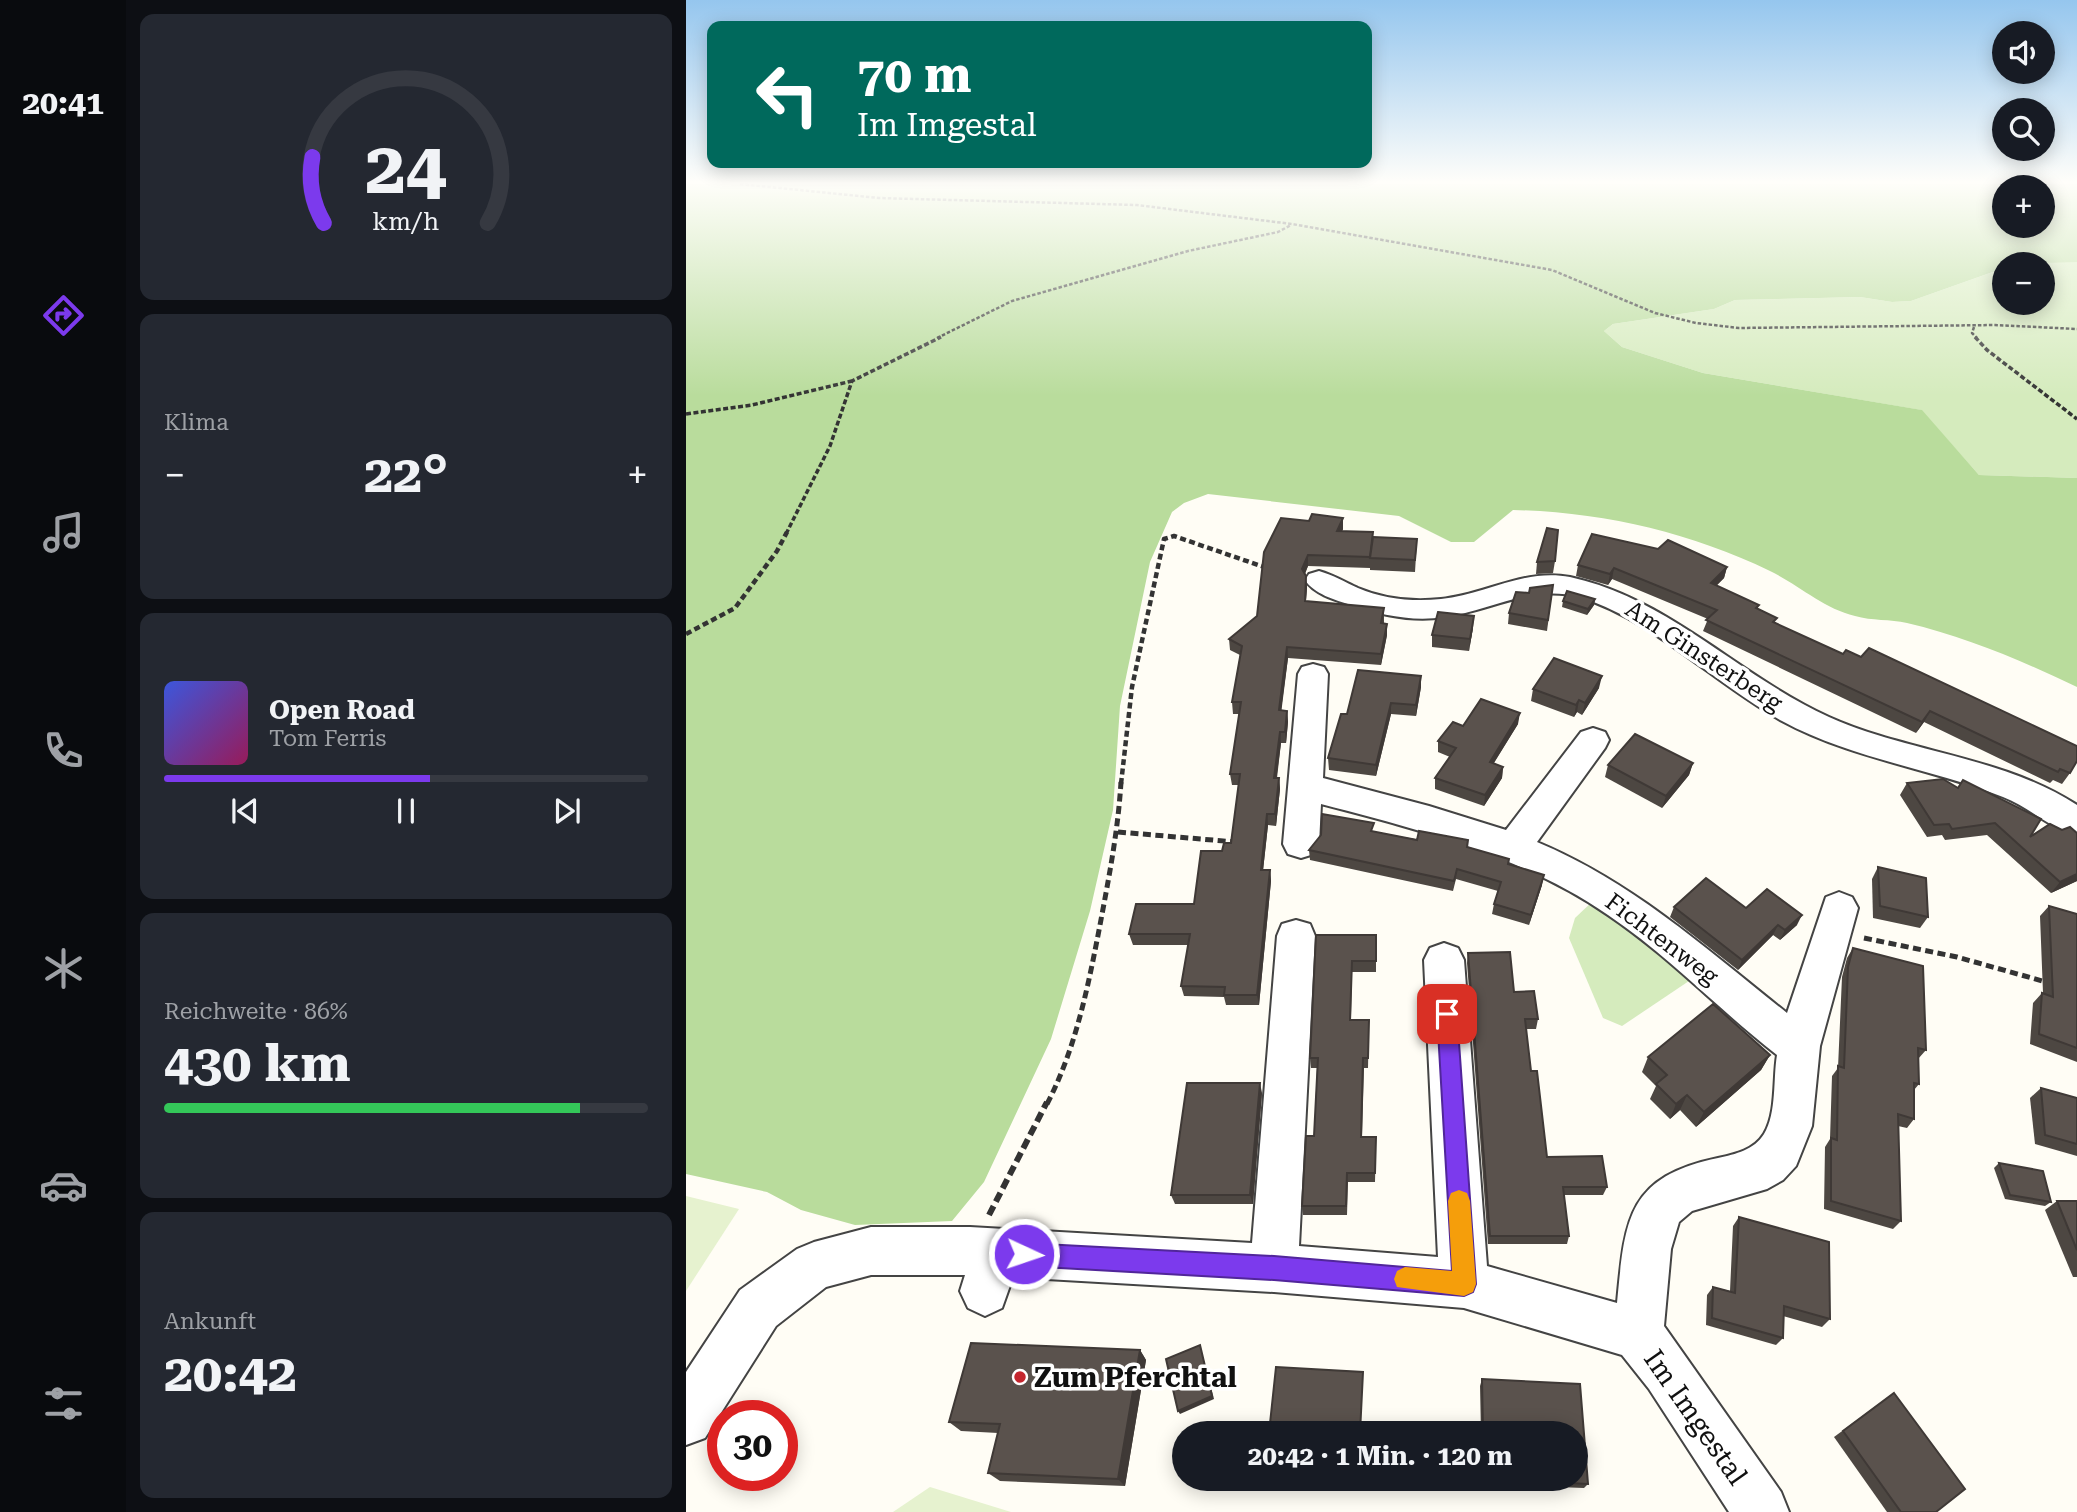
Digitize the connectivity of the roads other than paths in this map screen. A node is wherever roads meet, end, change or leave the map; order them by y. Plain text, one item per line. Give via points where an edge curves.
1 (1319, 580) road end
2 (1313, 674) dead end
3 (1593, 740) dead end
4 (1305, 787) junction
5 (2077, 823) edge
6 (1301, 844) road end
7 (1515, 846) junction
8 (1835, 919) road end
9 (1296, 936) dead end
10 (1444, 960) dead end
11 (1799, 1047) junction
12 (1274, 1268) junction
13 (1464, 1284) junction
14 (1638, 1334) junction
15 (686, 1419) edge
16 (1761, 1512) edge

1 - 5 street, Am Ginsterberg via 1340,593 1370,602 1420,608 1458,606 1538,585 1592,591 1633,606 1721,668 1818,726 1885,751 2016,788 2054,805
2 - 4 street
3 - 7 street
4 - 6 street
4 - 7 street, Fichtenweg
7 - 11 street, Fichtenweg via 1620,903
8 - 11 street
9 - 12 street
10 - 13 street
11 - 14 street via 1790,1122 1779,1151 1759,1169 1680,1191 1664,1203 1653,1223
12 - 13 street, Im Imgestal
12 - 15 street, Im Imgestal via 984,1265 871,1251 814,1266 758,1308
13 - 14 street, Im Imgestal
14 - 16 street, Im Imgestal

